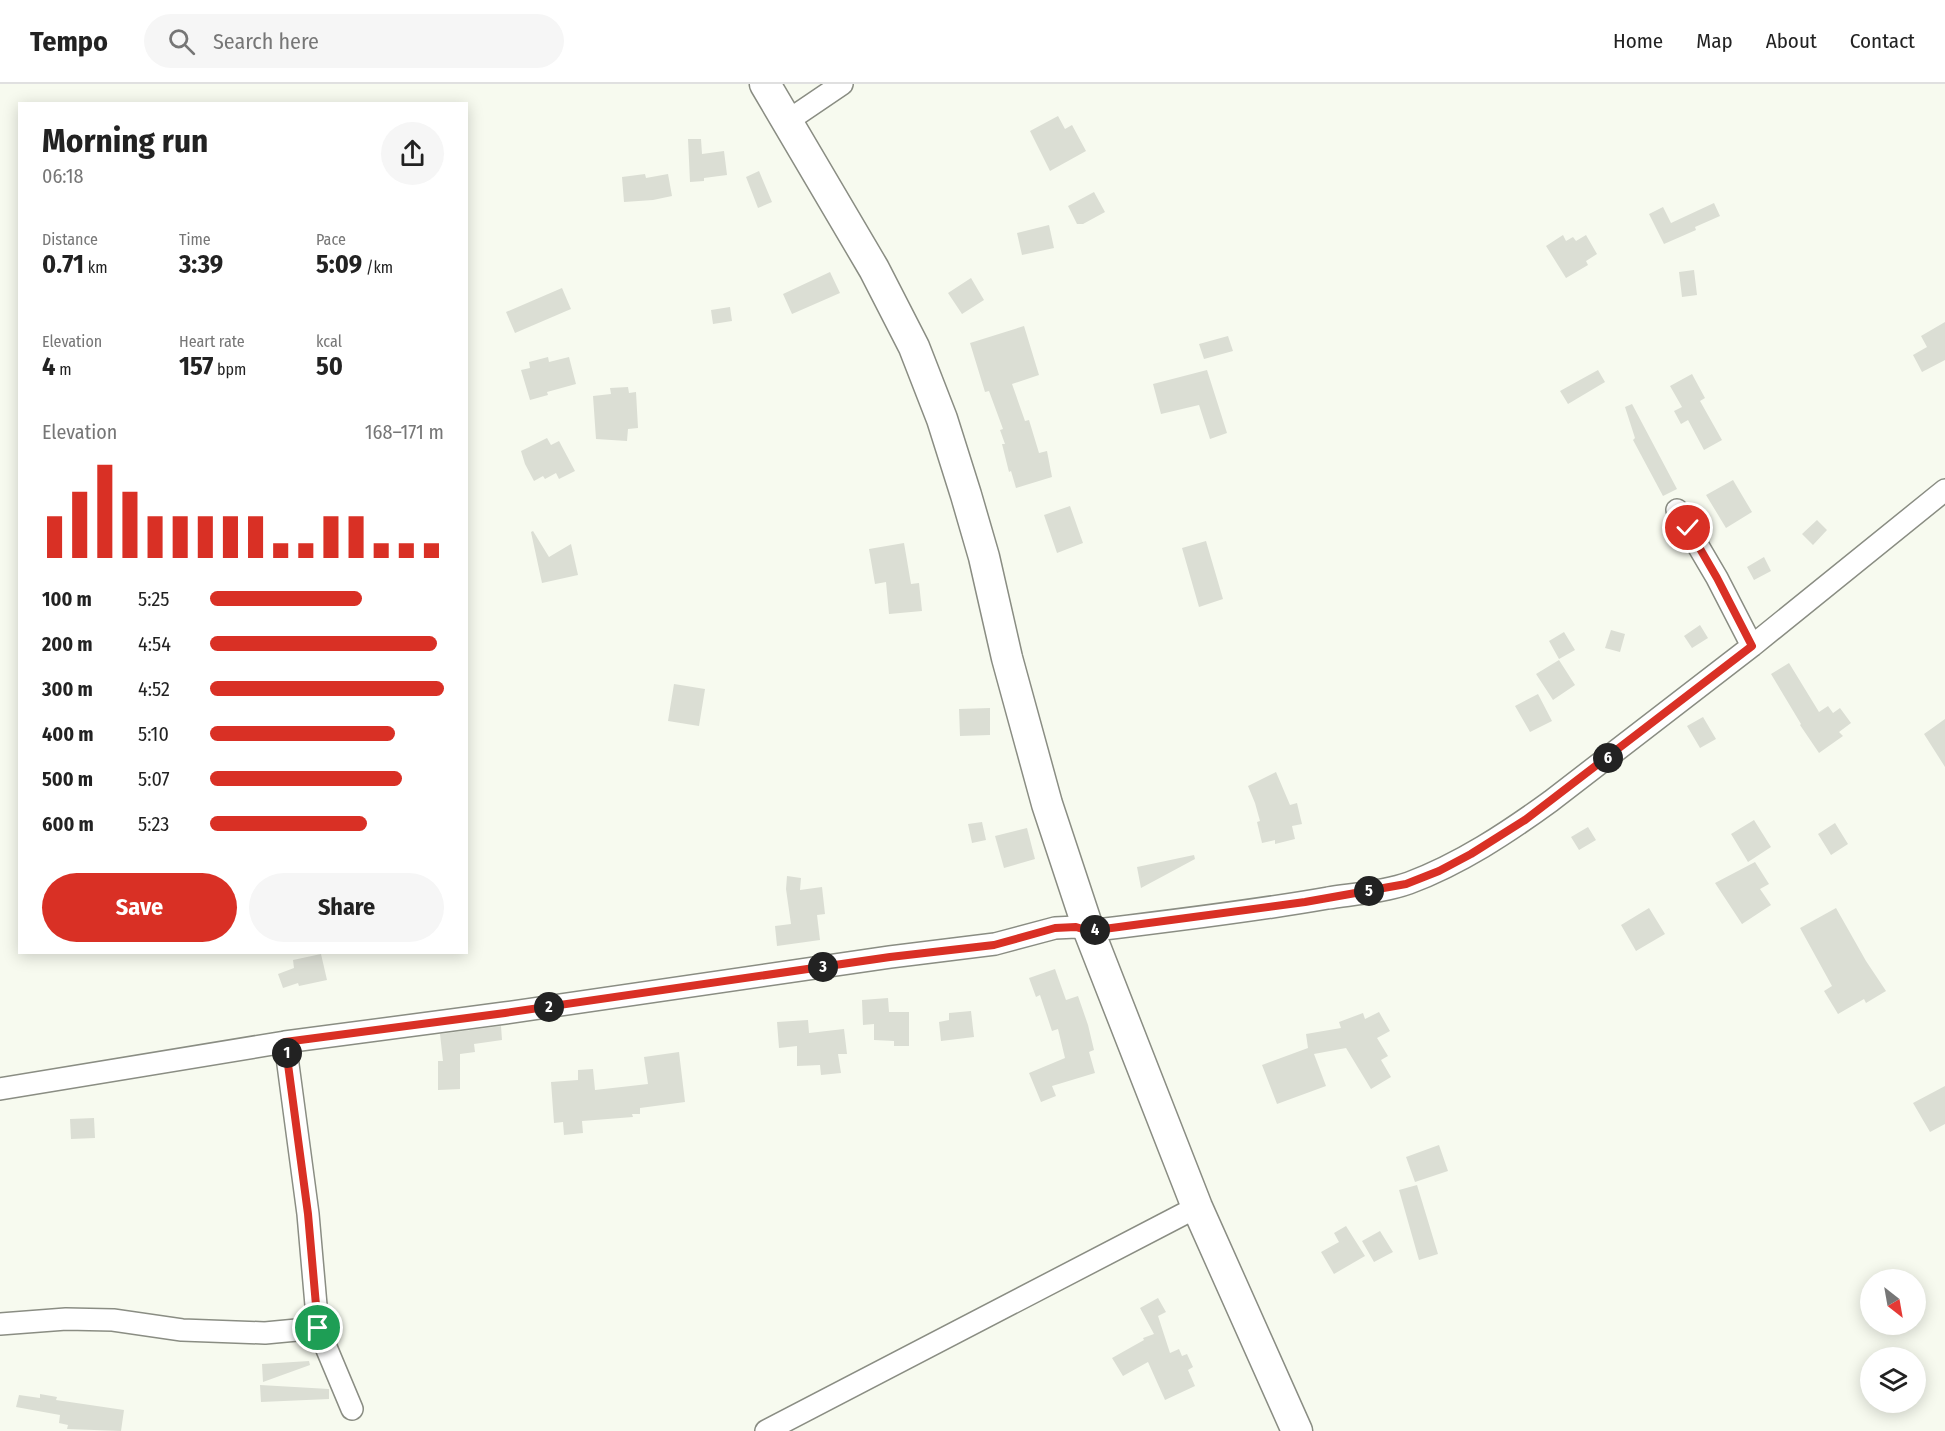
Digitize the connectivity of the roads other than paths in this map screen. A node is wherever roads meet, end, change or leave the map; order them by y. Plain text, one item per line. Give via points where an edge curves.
1 (765, 84) edge
2 (842, 84) edge
3 (786, 122) junction
4 (1945, 490) edge
5 (1677, 510) dead end
6 (1752, 646) junction
7 (1089, 931) junction
8 (285, 1042) junction
9 (0, 1089) edge
10 (1197, 1208) junction
11 (0, 1324) edge
12 (318, 1328) junction
13 (352, 1409) dead end
14 (766, 1431) edge
15 (1297, 1431) edge

1 - 3 street
2 - 3 street
3 - 7 street via 874,269 914,348 942,418 984,557 1047,804
4 - 6 street
5 - 6 street
6 - 7 street via 1525,820 1439,871 1406,884 1305,902
7 - 8 street via 1055,928 994,945
7 - 10 street
8 - 9 street
8 - 12 street via 308,1214
10 - 14 street
10 - 15 street
11 - 12 street via 66,1319 265,1333
12 - 13 street

